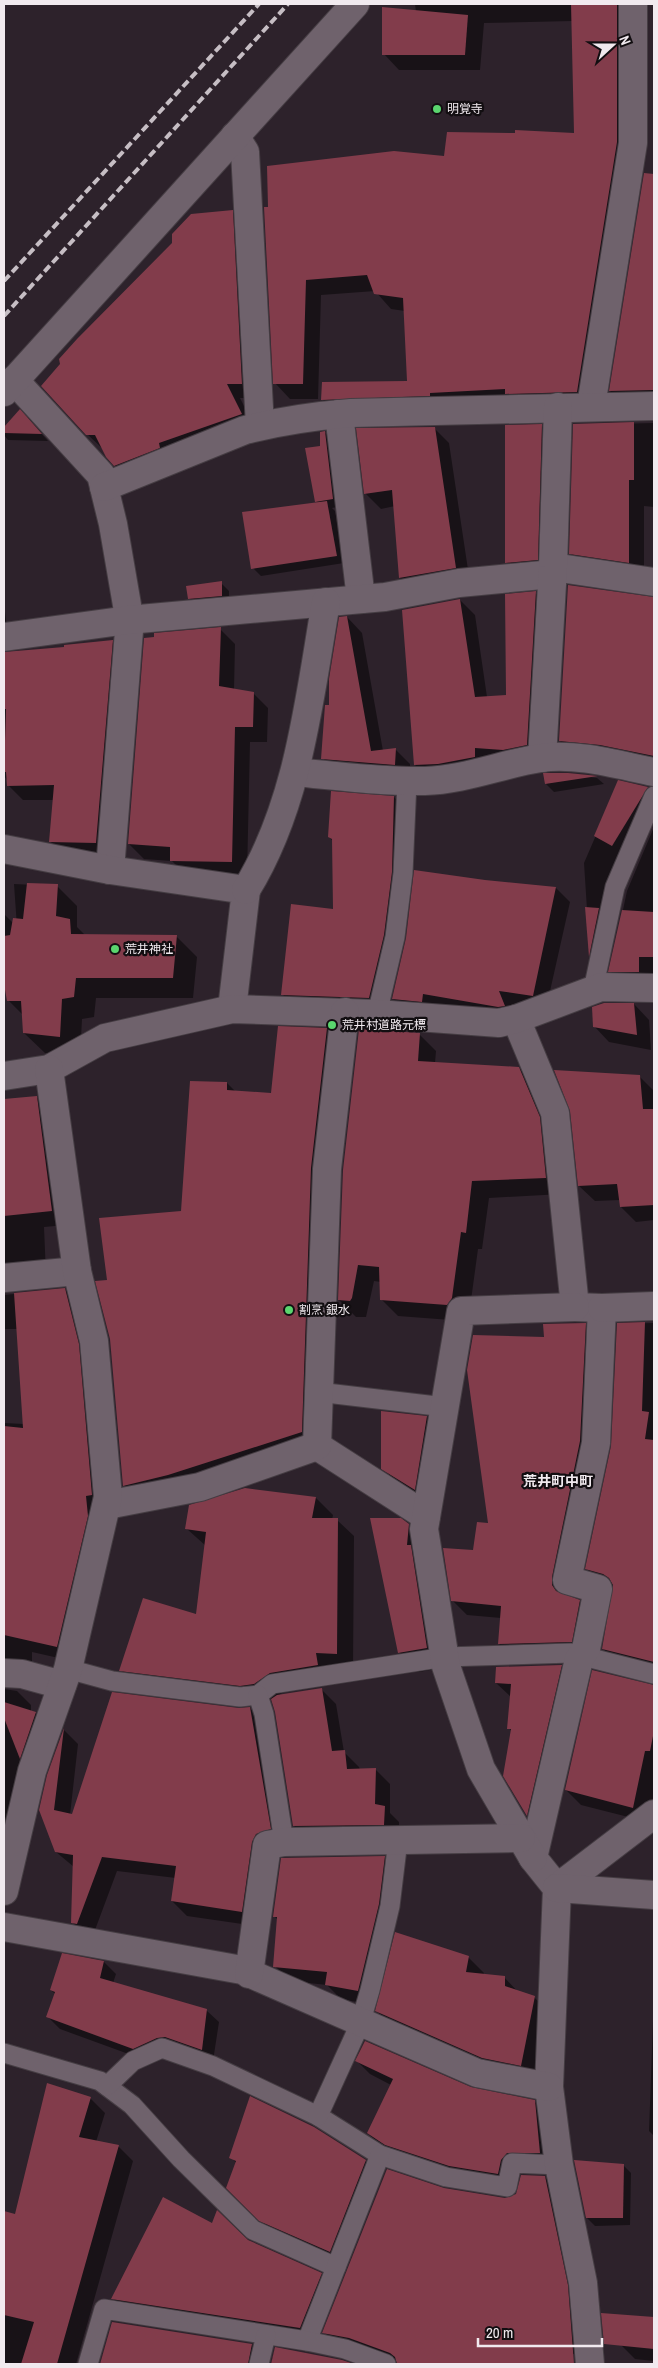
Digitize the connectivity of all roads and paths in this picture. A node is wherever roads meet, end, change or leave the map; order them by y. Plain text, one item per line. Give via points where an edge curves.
1 (355, 4) edge
2 (633, 4) edge
3 (235, 136) junction
4 (9, 386) edge
5 (591, 406) junction
6 (654, 406) edge
7 (558, 407) junction
8 (338, 414) junction
9 (260, 426) junction
10 (104, 487) junction
11 (553, 571) junction
12 (654, 582) edge
13 (361, 599) junction
14 (326, 602) junction
15 (128, 620) junction
16 (4, 636) edge
17 (542, 758) junction
18 (295, 772) junction
19 (654, 772) edge
20 (407, 781) junction
21 (654, 796) edge
22 (4, 848) edge
23 (110, 870) junction
24 (246, 890) junction
25 (654, 988) edge
26 (593, 990) junction
27 (232, 1009) junction
28 (344, 1012) junction
29 (377, 1014) junction
30 (516, 1019) junction
31 (49, 1068) junction
32 (4, 1076) edge
33 (77, 1271) junction
34 (4, 1278) edge
35 (654, 1306) edge
36 (575, 1307) junction
37 (602, 1308) junction
38 (318, 1392) junction
39 (445, 1407) junction
40 (316, 1446) junction
41 (107, 1505) junction
42 (426, 1516) junction
43 (582, 1655) junction
44 (445, 1657) junction
45 (4, 1673) edge
46 (654, 1674) edge
47 (65, 1677) junction
48 (258, 1695) junction
49 (654, 1814) edge
50 (398, 1840) junction
51 (284, 1842) junction
52 (527, 1848) junction
53 (556, 1888) junction
54 (4, 1891) edge
55 (654, 1895) edge
56 (4, 1927) edge
57 (249, 1974) junction
58 (360, 2024) junction
59 (4, 2053) edge
60 (107, 2086) junction
61 (549, 2087) junction
62 (318, 2116) junction
63 (380, 2155) junction
64 (559, 2165) junction
65 (336, 2267) junction
66 (266, 2335) junction
67 (307, 2341) junction
68 (88, 2364) edge
69 (259, 2364) edge
70 (386, 2364) edge
71 (590, 2364) edge

1 - 3 street
2 - 5 street via 633,143
3 - 4 street
3 - 9 street via 245,152
4 - 10 street via 101,475
5 - 6 street
5 - 7 street
7 - 8 street
7 - 11 street
8 - 9 street
8 - 13 street
9 - 10 street
10 - 15 street
11 - 12 street
11 - 13 street
11 - 17 street
13 - 14 street
14 - 15 street
14 - 18 street
15 - 16 street
15 - 23 street
17 - 19 street via 581,758
17 - 20 street via 484,772
18 - 20 street
18 - 24 street via 258,871
20 - 29 lane via 403,873 395,937
21 - 26 lane via 616,887
22 - 23 street
23 - 24 street
24 - 27 street
25 - 26 street via 601,987
26 - 30 street
27 - 28 street
27 - 31 street via 104,1038
28 - 29 street
28 - 38 street via 327,1169
29 - 30 street via 499,1023
30 - 36 street via 555,1113
31 - 32 street
31 - 33 street
33 - 34 street
33 - 41 street via 94,1341
35 - 37 street
36 - 37 street
36 - 39 street via 461,1311
37 - 43 street via 596,1443 567,1580 598,1589
38 - 39 lane
38 - 40 street
39 - 42 street
40 - 41 street via 200,1487
40 - 42 street
41 - 47 street
42 - 44 street via 424,1529
43 - 44 lane
43 - 46 lane
43 - 52 street
44 - 48 lane via 272,1684
44 - 52 street via 481,1769
45 - 47 street
47 - 48 lane via 186,1692 240,1697
47 - 54 street via 32,1770
48 - 51 lane via 264,1714
49 - 53 street
50 - 51 street
50 - 52 street
50 - 58 lane via 390,1906
51 - 57 street via 267,1845
52 - 53 street
53 - 55 street
53 - 61 street
56 - 57 street via 242,1970
57 - 58 street
58 - 61 street via 478,2073
58 - 62 lane
59 - 60 lane via 100,2081
60 - 62 lane via 133,2061 162,2048 213,2066
60 - 65 lane via 132,2105 253,2230
61 - 64 street
62 - 63 lane
63 - 64 lane via 446,2177 507,2187 512,2163
63 - 65 lane
64 - 71 street via 583,2283
65 - 67 lane
66 - 67 lane
66 - 68 lane via 104,2309
66 - 69 lane
67 - 70 lane

